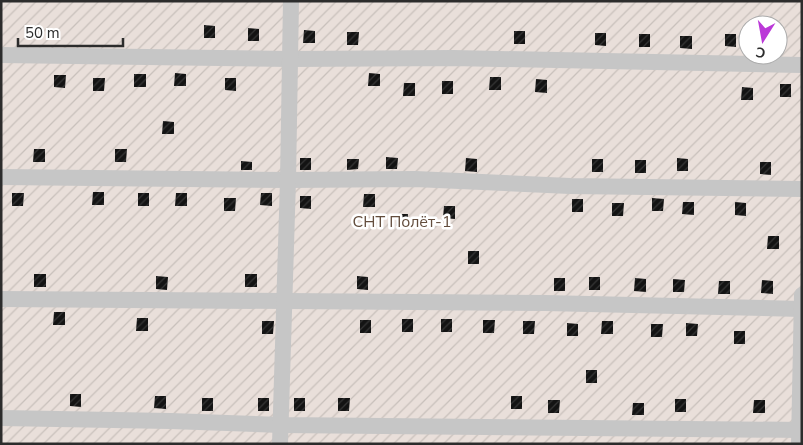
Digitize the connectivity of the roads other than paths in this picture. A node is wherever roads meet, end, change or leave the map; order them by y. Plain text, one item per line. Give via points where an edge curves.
1 (291, 1) edge
2 (1, 55) edge
3 (290, 59) junction
4 (802, 65) edge
5 (1, 177) edge
6 (288, 180) junction
7 (802, 190) edge
8 (802, 295) edge
9 (1, 299) edge
10 (284, 302) junction
11 (802, 309) edge
12 (1, 418) edge
13 (281, 425) junction
14 (800, 434) edge
15 (280, 444) edge

1 - 3 lane
2 - 3 lane
3 - 4 lane via 453,58
3 - 6 lane
5 - 6 lane
6 - 7 lane via 415,179 570,186
6 - 10 lane
8 - 11 lane
9 - 10 lane
10 - 11 lane via 545,303
10 - 13 lane
11 - 14 lane
12 - 13 lane
13 - 14 lane
13 - 15 lane

